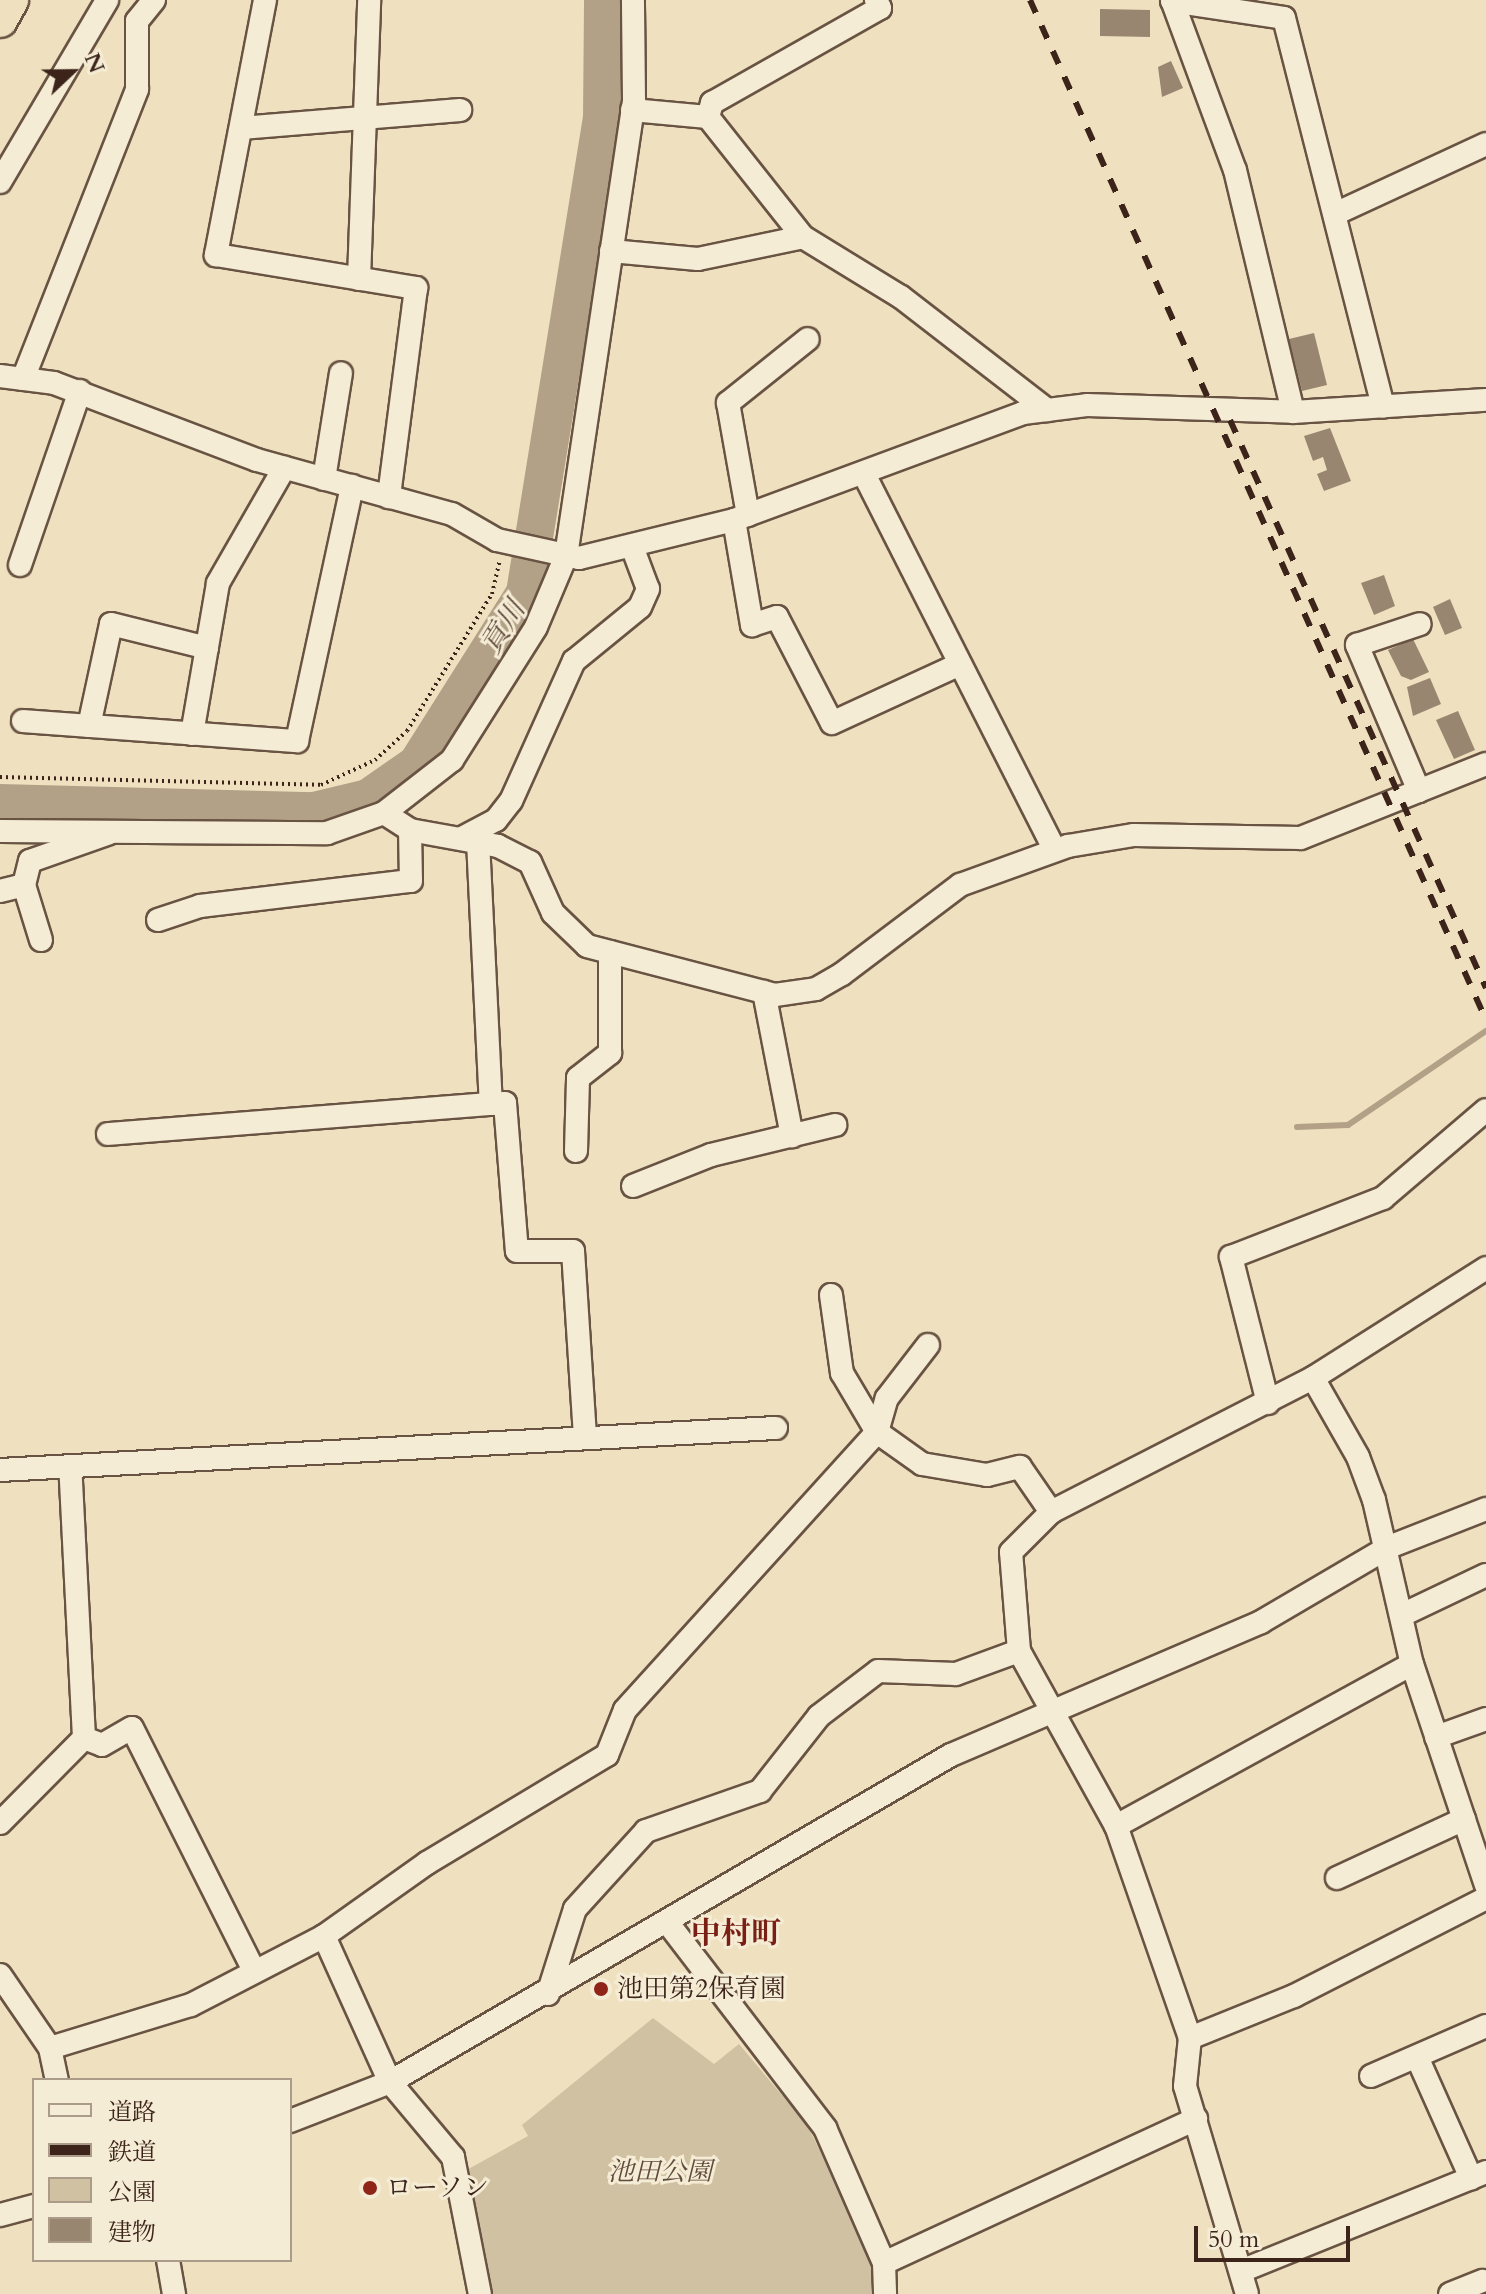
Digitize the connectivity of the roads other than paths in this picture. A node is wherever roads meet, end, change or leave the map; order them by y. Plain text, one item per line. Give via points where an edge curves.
1 (11, 0) edge
2 (107, 0) edge
3 (154, 0) edge
4 (265, 0) edge
5 (369, 0) edge
6 (633, 0) edge
7 (876, 0) edge
8 (1172, 0) edge
9 (0, 20) edge
10 (460, 110) dead end
11 (632, 110) junction
12 (365, 114) junction
13 (708, 117) junction
14 (241, 128) junction
15 (1486, 144) edge
16 (0, 182) edge
17 (1337, 213) junction
18 (803, 237) junction
19 (611, 251) junction
20 (359, 279) junction
21 (808, 339) dead end
22 (341, 373) dead end
23 (0, 376) edge
24 (23, 379) junction
25 (80, 391) junction
26 (1486, 400) edge
27 (1383, 407) junction
28 (1047, 410) junction
29 (1293, 412) junction
30 (284, 468) junction
31 (865, 476) junction
32 (324, 479) junction
33 (352, 486) junction
34 (389, 497) junction
35 (741, 517) junction
36 (633, 549) junction
37 (561, 555) junction
38 (20, 565) dead end
39 (1420, 624) dead end
40 (207, 648) junction
41 (956, 666) junction
42 (23, 721) dead end
43 (89, 726) junction
44 (192, 734) junction
45 (1486, 764) edge
46 (1419, 791) junction
47 (384, 813) junction
48 (119, 829) junction
49 (410, 830) junction
50 (0, 831) edge
51 (470, 840) junction
52 (1055, 850) junction
53 (24, 885) junction
54 (0, 891) edge
55 (158, 920) dead end
56 (41, 940) dead end
57 (610, 952) junction
58 (764, 992) junction
59 (491, 1104) junction
60 (1486, 1110) edge
61 (835, 1125) dead end
62 (108, 1134) dead end
63 (792, 1136) junction
64 (576, 1151) dead end
65 (633, 1186) dead end
66 (1486, 1268) edge
67 (831, 1295) dead end
68 (928, 1345) dead end
69 (1313, 1378) junction
70 (1268, 1403) junction
71 (776, 1428) dead end
72 (877, 1432) junction
73 (585, 1438) junction
74 (70, 1466) junction
75 (0, 1470) edge
76 (1486, 1509) edge
77 (1051, 1512) junction
78 (1389, 1547) junction
79 (1486, 1575) edge
80 (1402, 1615) junction
81 (1019, 1651) junction
82 (1412, 1664) junction
83 (1050, 1713) junction
84 (1486, 1719) edge
85 (1436, 1737) junction
86 (84, 1738) junction
87 (1464, 1819) junction
88 (0, 1823) edge
89 (1116, 1826) junction
90 (1337, 1878) dead end
91 (1486, 1885) edge
92 (1486, 1898) edge
93 (667, 1922) junction
94 (324, 1936) junction
95 (254, 1971) junction
96 (0, 1975) edge
97 (548, 1994) junction
98 (1486, 2026) edge
99 (1190, 2038) junction
100 (50, 2048) junction
101 (1417, 2057) junction
102 (1371, 2076) dead end
103 (57, 2078) edge
104 (390, 2082) junction
105 (1196, 2119) junction
106 (292, 2120) edge
107 (1478, 2175) edge
108 (32, 2207) edge
109 (0, 2215) edge
110 (168, 2262) edge
111 (884, 2263) junction
112 (1241, 2271) junction
113 (1482, 2281) dead end
114 (174, 2294) edge
115 (480, 2294) edge
116 (885, 2294) edge
117 (1247, 2294) edge
118 (1450, 2294) edge

1 - 9 highway
2 - 16 street
3 - 24 street via 137,21 137,89
4 - 14 street
5 - 12 street
6 - 11 street
7 - 13 street via 880,8 712,103
8 - 17 street via 1284,18
8 - 29 street via 1235,170
10 - 12 street
11 - 13 street
11 - 19 street
12 - 14 street
12 - 20 street
13 - 18 street
14 - 20 street via 216,255
15 - 17 street
17 - 27 street
18 - 19 street via 698,259
18 - 28 street via 901,297
19 - 37 street
20 - 34 street via 416,288
21 - 35 street via 728,403
22 - 32 street
23 - 24 street
24 - 25 street
25 - 30 street
25 - 38 street
26 - 27 street
27 - 29 street
28 - 29 street via 1211,405
28 - 31 street via 972,429
30 - 32 street
30 - 40 street via 218,583
31 - 35 street
31 - 41 street
32 - 33 street
33 - 34 street
33 - 44 street via 297,741
34 - 37 street via 521,546
35 - 36 street
35 - 41 street via 752,625 777,617 832,723
36 - 37 street
36 - 51 street via 648,589 640,607 574,661 511,801
37 - 47 street via 497,698 452,760
39 - 46 street via 1357,645
40 - 43 street via 111,624
40 - 44 street
41 - 52 street
42 - 43 street
43 - 44 street
45 - 46 street
46 - 52 street via 1301,838 1134,835
47 - 48 street via 327,833
47 - 49 street
48 - 50 street
48 - 53 street via 30,861
49 - 51 street
49 - 55 street via 411,881 200,906
51 - 57 street via 530,862 565,929
51 - 59 street
52 - 58 street via 960,885 816,989
53 - 54 street
53 - 56 street
57 - 58 street
57 - 64 street via 610,1053 578,1078
58 - 63 street
59 - 62 street
59 - 73 street via 505,1103 517,1251 573,1251
60 - 70 street via 1383,1198 1231,1257
61 - 63 street
63 - 65 street via 711,1155
66 - 69 street
67 - 72 street via 842,1373
68 - 72 street via 887,1398
69 - 70 street
69 - 78 street via 1358,1457
70 - 77 street
71 - 73 street
72 - 77 street via 922,1464 987,1475 1020,1467
72 - 94 street via 625,1710 607,1755 427,1863
73 - 74 street
74 - 75 street
74 - 86 street
76 - 78 street
77 - 81 street via 1011,1552
78 - 80 street
78 - 83 street via 1261,1622
79 - 80 street
80 - 82 street
81 - 83 street
81 - 97 street via 956,1674 878,1671 819,1716 760,1791 646,1831 608,1865 575,1909
82 - 85 street
82 - 89 street
83 - 89 street
83 - 93 street via 951,1755
84 - 85 street
85 - 87 street
86 - 88 street
86 - 95 street via 102,1745 132,1728
87 - 90 street
87 - 91 street
89 - 99 street
92 - 99 street via 1294,1996
93 - 97 street
93 - 111 street via 825,2128
94 - 95 street
94 - 104 street
95 - 100 street via 191,2005
96 - 100 street
97 - 104 street
98 - 101 street
99 - 105 street via 1185,2086
100 - 103 street
101 - 102 street
101 - 107 street
104 - 106 street
104 - 115 street via 453,2157
105 - 111 street
105 - 112 street
107 - 112 street
108 - 109 street
110 - 114 street
111 - 116 street
112 - 117 street
113 - 118 street

